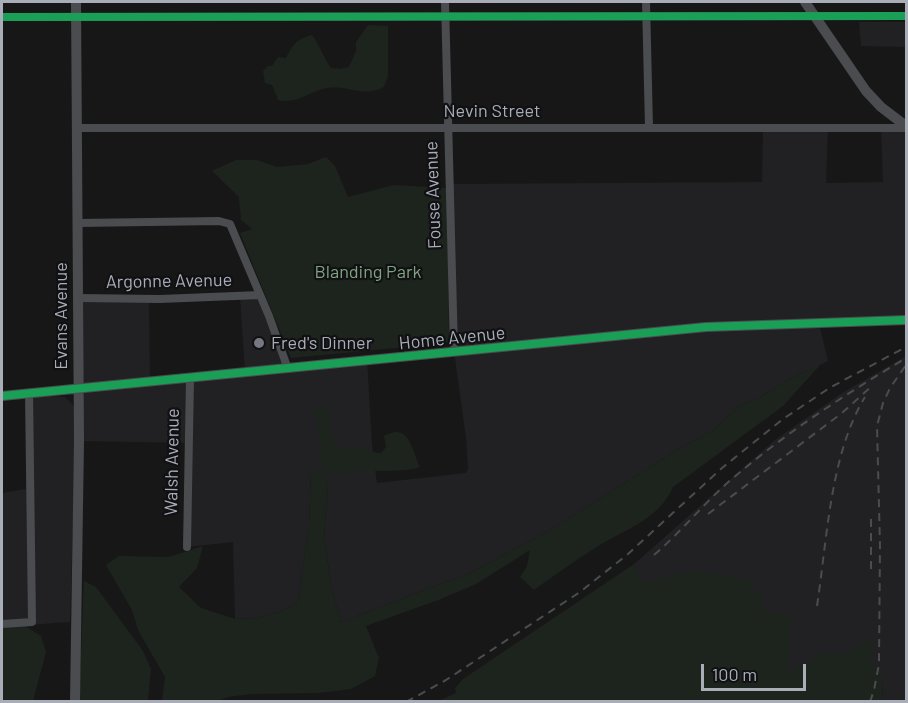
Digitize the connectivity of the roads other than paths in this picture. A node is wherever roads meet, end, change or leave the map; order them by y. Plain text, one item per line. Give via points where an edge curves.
1 (76, 2) edge
2 (445, 2) edge
3 (646, 2) edge
4 (806, 2) edge
5 (445, 15) junction
6 (647, 15) junction
7 (816, 16) junction
8 (906, 16) edge
9 (2, 17) edge
10 (76, 18) junction
11 (649, 127) junction
12 (906, 127) edge
13 (77, 128) junction
14 (448, 128) junction
15 (78, 223) junction
16 (260, 295) junction
17 (78, 298) junction
18 (906, 320) edge
19 (454, 351) junction
20 (288, 369) junction
21 (190, 379) junction
22 (78, 389) junction
23 (29, 393) junction
24 (2, 396) edge
25 (188, 547) dead end
26 (2, 624) edge
27 (75, 698) edge

1 - 10 street, Evans Avenue
2 - 5 street, Fouse Avenue
3 - 6 street
4 - 7 street
5 - 6 street
5 - 10 street
5 - 14 street, Fouse Avenue
6 - 7 street
6 - 11 street
7 - 8 street
7 - 12 street via 866,90
9 - 10 street
10 - 13 street, Evans Avenue
11 - 12 street, Nevin Street
11 - 14 street, Nevin Street
13 - 14 street, Nevin Street
13 - 15 street, Evans Avenue
14 - 19 street, Fouse Avenue
15 - 16 street via 225,222 234,231
15 - 17 street, Evans Avenue
16 - 17 street, Argonne Avenue
16 - 20 street
17 - 22 street, Evans Avenue
18 - 19 street, Home Avenue via 706,327
19 - 20 street, Home Avenue
20 - 21 street, Home Avenue
21 - 22 street, Home Avenue
21 - 25 street, Walsh Avenue
22 - 23 street, Home Avenue
22 - 27 street, Evans Avenue
23 - 24 street, Home Avenue
23 - 26 street via 32,622

